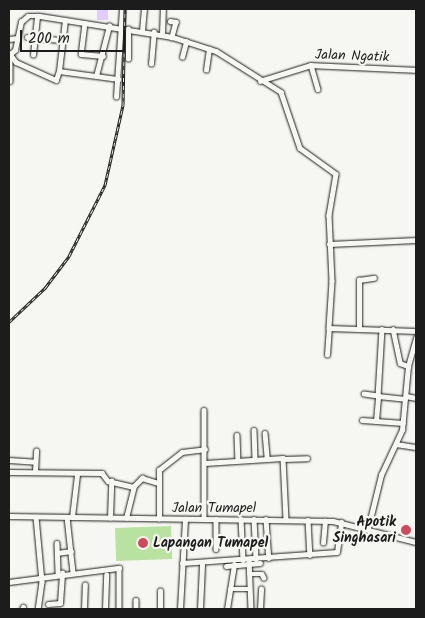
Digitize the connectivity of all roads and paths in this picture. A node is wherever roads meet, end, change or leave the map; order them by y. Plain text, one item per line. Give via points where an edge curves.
1 (122, 9) edge
2 (144, 9) edge
3 (163, 9) edge
4 (37, 16) junction
5 (65, 20) junction
6 (170, 20) dead end
7 (85, 23) junction
8 (109, 26) junction
9 (121, 28) junction
10 (128, 29) junction
11 (162, 29) junction
12 (142, 31) junction
13 (154, 32) junction
14 (27, 37) dead end
15 (35, 37) junction
16 (41, 37) junction
17 (172, 37) junction
18 (17, 38) junction
19 (9, 39) edge
20 (63, 40) junction
21 (186, 42) junction
22 (41, 43) dead end
23 (209, 49) junction
24 (10, 55) edge
25 (33, 55) dead end
26 (103, 56) junction
27 (182, 58) dead end
28 (128, 60) dead end
29 (151, 64) dead end
30 (311, 65) junction
31 (206, 70) dead end
32 (416, 70) edge
33 (59, 71) junction
34 (96, 76) junction
35 (118, 79) junction
36 (10, 81) dead end
37 (260, 81) junction
38 (318, 89) dead end
39 (116, 97) dead end
40 (416, 240) edge
41 (330, 244) junction
42 (374, 278) dead end
43 (329, 328) junction
44 (359, 328) junction
45 (382, 329) junction
46 (393, 329) junction
47 (416, 331) edge
48 (416, 338) edge
49 (327, 355) dead end
50 (416, 363) edge
51 (409, 364) junction
52 (364, 394) dead end
53 (378, 396) junction
54 (406, 398) junction
55 (416, 398) edge
56 (204, 410) dead end
57 (362, 420) dead end
58 (376, 421) junction
59 (403, 423) junction
60 (254, 430) dead end
61 (265, 433) dead end
62 (237, 435) dead end
63 (396, 444) junction
64 (415, 447) dead end
65 (205, 449) junction
66 (36, 451) dead end
67 (255, 458) junction
68 (267, 458) junction
69 (307, 458) dead end
70 (238, 459) junction
71 (284, 459) junction
72 (9, 460) edge
73 (35, 462) junction
74 (205, 463) junction
75 (9, 472) edge
76 (35, 472) junction
77 (77, 475) junction
78 (111, 481) junction
79 (158, 483) junction
80 (134, 486) junction
81 (9, 516) edge
82 (36, 516) junction
83 (70, 517) junction
84 (110, 518) junction
85 (126, 518) junction
86 (159, 519) junction
87 (185, 519) junction
88 (204, 519) junction
89 (216, 519) junction
90 (241, 519) junction
91 (254, 519) junction
92 (266, 519) junction
93 (286, 519) junction
94 (308, 520) junction
95 (325, 521) junction
96 (340, 522) junction
97 (368, 528) junction
98 (416, 542) edge
99 (57, 543) dead end
100 (323, 543) dead end
101 (216, 548) dead end
102 (71, 551) junction
103 (57, 552) junction
104 (310, 555) junction
105 (269, 558) junction
106 (256, 559) junction
107 (243, 560) junction
108 (249, 562) junction
109 (260, 564) dead end
110 (181, 565) junction
111 (202, 565) dead end
112 (234, 565) junction
113 (226, 566) dead end
114 (73, 572) junction
115 (61, 574) junction
116 (249, 574) junction
117 (106, 575) dead end
118 (264, 578) dead end
119 (41, 579) junction
120 (9, 582) edge
121 (85, 585) dead end
122 (250, 588) junction
123 (230, 589) junction
124 (261, 589) dead end
125 (160, 591) dead end
126 (136, 600) dead end
127 (48, 604) dead end
128 (56, 607) edge
129 (38, 609) edge
130 (84, 609) edge
131 (105, 609) edge
132 (119, 609) edge
133 (136, 609) edge
134 (160, 609) edge
135 (180, 609) edge
136 (200, 609) edge
137 (227, 609) edge
138 (251, 609) edge
139 (260, 609) edge

1 - 9 street
2 - 12 street
3 - 11 street
4 - 5 street
4 - 15 street
4 - 18 street via 21,22
5 - 7 street
5 - 20 street
6 - 17 street via 176,22
7 - 8 street
7 - 26 street via 81,53
8 - 9 street
8 - 26 street
9 - 10 street
9 - 35 street
10 - 12 street
10 - 28 street
11 - 13 street
11 - 17 street
12 - 13 street
13 - 29 street
14 - 15 street
15 - 16 street
15 - 25 street
16 - 20 street
16 - 22 street
17 - 21 street
18 - 19 street
18 - 24 street
20 - 33 street
21 - 23 street
21 - 27 street
23 - 31 street via 204,63
23 - 37 street
24 - 33 street via 16,62 55,80
24 - 36 street
26 - 34 street
30 - 32 street, Jalan Ngatik
30 - 37 street, Jalan Ngatik
30 - 38 street
33 - 34 street
34 - 35 street
35 - 39 street
37 - 41 street via 283,94 300,148 335,171 330,196
40 - 41 street
41 - 43 street
42 - 44 street via 359,280
43 - 44 street
43 - 49 street
44 - 45 street
45 - 46 street
45 - 53 street
46 - 47 street
46 - 51 street via 400,363
48 - 51 street
50 - 51 street
51 - 54 street
52 - 53 street
53 - 54 street
53 - 58 street
54 - 55 street
54 - 59 street
56 - 65 street
57 - 58 street
58 - 59 street
59 - 63 street
60 - 67 street
61 - 68 street
62 - 70 street
63 - 64 street
63 - 97 street via 381,475
65 - 74 street
65 - 79 street via 175,456 159,470
66 - 73 street
67 - 68 street
67 - 70 street
68 - 71 street
69 - 71 street
70 - 74 street
71 - 93 street
72 - 73 street
73 - 76 street
74 - 88 street
75 - 76 street
76 - 77 street
77 - 78 street via 102,473
77 - 83 street
78 - 80 street
78 - 84 street
79 - 80 street via 142,478
79 - 86 street
80 - 85 street
81 - 82 street, Jalan Tumapel
82 - 83 street, Jalan Tumapel
82 - 119 street
83 - 84 street, Jalan Tumapel
83 - 102 street
84 - 85 street, Jalan Tumapel
85 - 86 street, Jalan Tumapel
86 - 87 street, Jalan Tumapel
87 - 88 street, Jalan Tumapel
87 - 110 street
88 - 89 street, Jalan Tumapel
89 - 90 street, Jalan Tumapel
89 - 101 street
90 - 91 street, Jalan Tumapel
90 - 107 street
91 - 92 street, Jalan Tumapel
91 - 106 street
92 - 93 street, Jalan Tumapel
92 - 105 street
93 - 94 street, Jalan Tumapel
94 - 95 street, Jalan Tumapel
94 - 104 street
95 - 96 street, Jalan Tumapel
95 - 100 street
96 - 97 street, Jalan Tumapel
96 - 104 street via 337,552
97 - 98 street, Jalan Tumapel
99 - 103 street
102 - 103 street
102 - 114 street
103 - 115 street
104 - 105 street
105 - 106 street
106 - 108 street
107 - 108 street
107 - 110 street
108 - 109 street
108 - 112 street
108 - 116 street
110 - 135 street
111 - 136 street
112 - 113 street
112 - 123 street
114 - 115 street
114 - 132 street via 119,569
115 - 119 street
115 - 128 street via 60,603
116 - 118 street via 262,574
116 - 122 street
117 - 131 street
119 - 120 street
119 - 129 street
121 - 130 street
122 - 123 street
122 - 138 street
123 - 137 street
124 - 139 street
125 - 134 street
126 - 133 street
127 - 128 street

